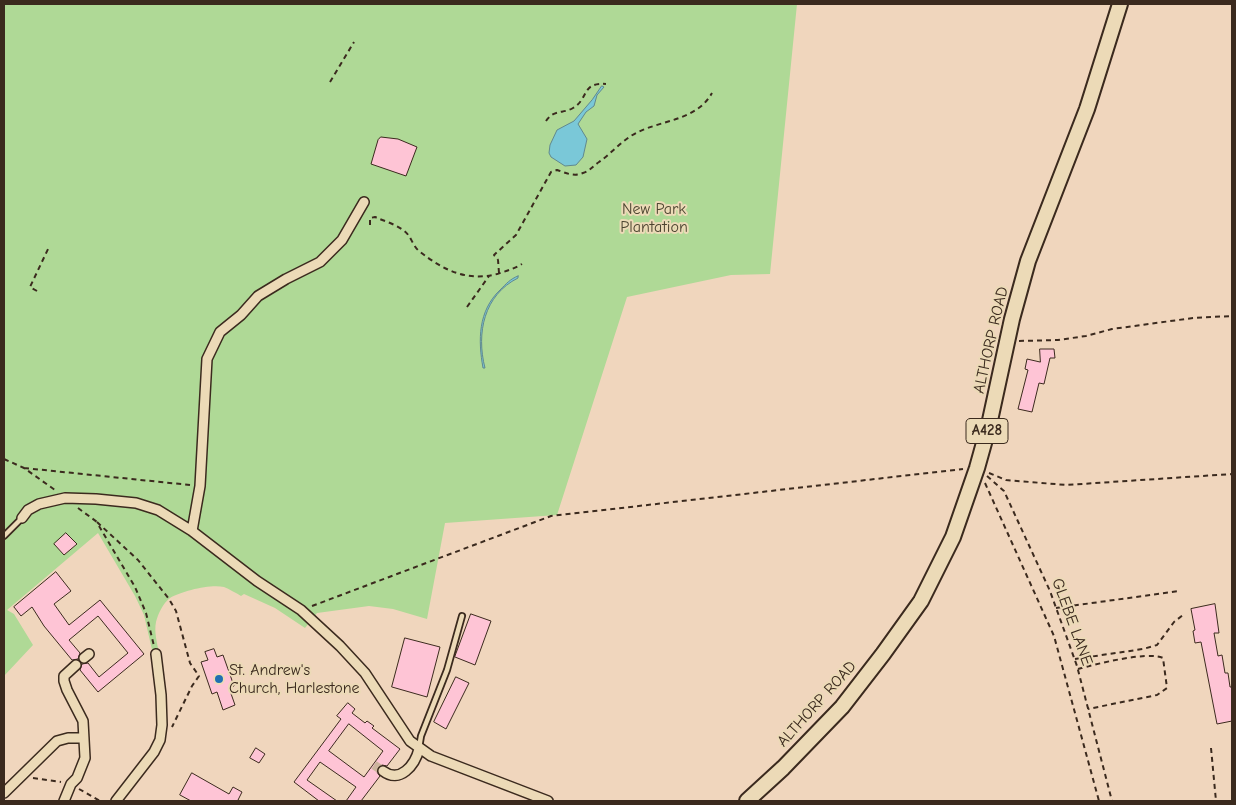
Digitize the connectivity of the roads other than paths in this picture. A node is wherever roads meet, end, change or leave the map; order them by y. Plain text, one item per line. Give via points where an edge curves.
1 (1120, 4) edge
2 (364, 202) dead end
3 (22, 518) joint
4 (192, 531) junction
5 (4, 536) edge
6 (462, 616) dead end
7 (156, 654) road end
8 (76, 665) dead end
9 (84, 738) junction
10 (419, 749) junction
11 (383, 771) tunnel mouth
12 (4, 793) edge
13 (64, 801) edge
14 (116, 801) edge
15 (548, 801) edge
16 (747, 801) edge

1 - 16 main road, ALTHORP ROAD / A428 via 1087,109 1028,261 989,425 953,537 921,601 842,707
2 - 4 street via 342,240 320,262 258,296 241,316 220,332 207,358 200,486
3 - 4 street via 28,510 40,504 65,498 96,499 158,510
3 - 5 lane
4 - 10 street via 301,610 340,646 365,673 402,731
6 - 10 lane
7 - 14 street via 161,695 160,740
8 - 9 street via 64,676 64,681 83,720
9 - 12 street via 57,741
9 - 13 street via 85,758
10 - 11 street via 414,762 399,775 392,776
10 - 15 street

